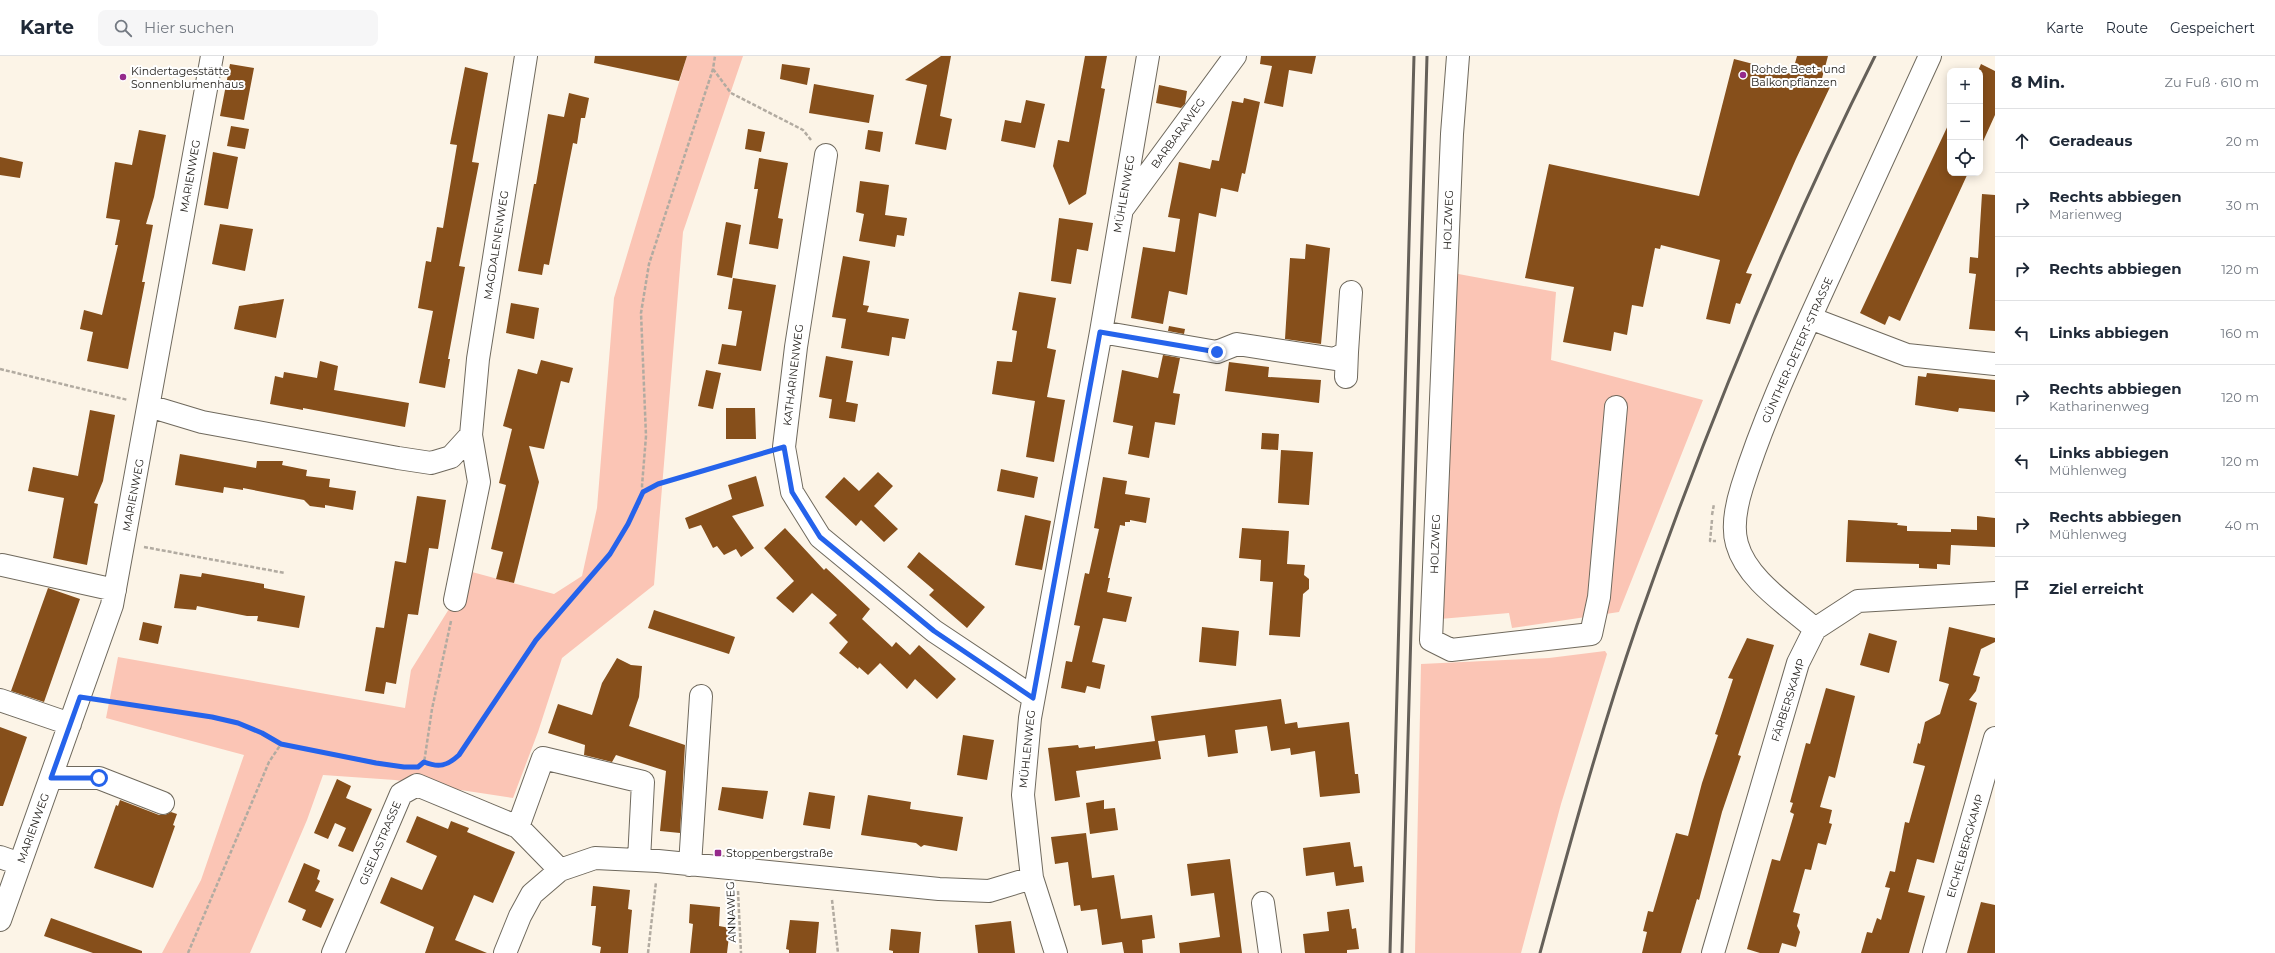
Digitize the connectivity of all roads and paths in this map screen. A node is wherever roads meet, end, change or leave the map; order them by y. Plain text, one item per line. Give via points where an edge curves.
1 (212, 56) edge
2 (526, 56) edge
3 (712, 56) edge
4 (715, 56) edge
5 (1148, 56) edge
6 (1235, 56) edge
7 (1458, 56) edge
8 (1930, 56) edge
9 (714, 60) junction
10 (713, 69) junction
11 (826, 155) joint
12 (1121, 211) junction
13 (1351, 292) dead end
14 (1810, 318) junction
15 (1100, 332) junction
16 (1347, 352) junction
17 (1995, 364) edge
18 (0, 369) edge
19 (1346, 377) dead end
20 (149, 406) junction
21 (1616, 407) dead end
22 (471, 435) junction
23 (784, 447) junction
24 (643, 492) junction
25 (124, 543) junction
26 (2, 565) dead end
27 (285, 573) dead end
28 (115, 590) junction
29 (1995, 593) edge
30 (455, 600) joint
31 (1815, 629) junction
32 (701, 696) dead end
33 (80, 697) junction
34 (1033, 698) junction
35 (0, 700) edge
36 (0, 716) edge
37 (68, 732) junction
38 (1995, 738) edge
39 (281, 744) junction
40 (424, 762) junction
41 (404, 767) dead end
42 (418, 767) dead end
43 (51, 778) junction
44 (163, 803) dead end
45 (518, 827) junction
46 (648, 861) junction
47 (690, 865) junction
48 (9, 867) edge
49 (560, 870) junction
50 (738, 870) junction
51 (829, 878) junction
52 (1032, 878) junction
53 (1263, 903) dead end
54 (0, 920) edge
55 (188, 953) edge
56 (333, 953) edge
57 (505, 953) edge
58 (648, 953) edge
59 (741, 953) edge
60 (838, 953) edge
61 (1056, 953) edge
62 (1270, 953) edge
63 (1713, 953) edge
64 (1934, 953) edge

1 - 20 street, MARIENWEG
2 - 22 street, MAGDALENENWEG via 478,359
3 - 9 path
4 - 9 path
5 - 12 street, MÜHLENWEG
6 - 12 street, BARBARAWEG
7 - 21 street, HOLZWEG via 1452,134 1431,640 1452,650 1591,634 1600,597
8 - 14 street, GÜNTHER-DETERT-STRASSE
9 - 10 path
10 - 11 path via 731,93 803,130
10 - 24 path via 649,264 641,313 646,436
11 - 23 street, KATHARINENWEG via 796,347
12 - 15 street, MÜHLENWEG
13 - 16 street
14 - 17 street via 1907,355
14 - 31 street, GÜNTHER-DETERT-STRASSE via 1762,431 1742,488 1735,531 1736,544 1748,568
15 - 16 street via 1217,352 1236,344 1335,359
15 - 34 street, MÜHLENWEG
16 - 19 street
18 - 20 path
20 - 22 street via 202,422 430,463 452,457
20 - 25 street, MARIENWEG
22 - 30 street, MAGDALENENWEG via 479,482
23 - 24 path via 658,484
23 - 34 street, KATHARINENWEG via 792,492 820,537 934,631
24 - 40 path via 632,518 610,554 536,640 459,755 446,766 433,766
25 - 27 path
25 - 28 street, MARIENWEG
26 - 28 street
28 - 33 street, MARIENWEG
29 - 31 street via 1858,601
30 - 40 path
31 - 63 street, FÄRBERSKAMP via 1798,663
32 - 47 street
33 - 37 street, MARIENWEG
33 - 39 path via 238,723
34 - 52 street, MÜHLENWEG via 1023,795
35 - 37 street
36 - 37 street
37 - 43 street, MARIENWEG
38 - 64 street, EICHELBERGKAMP
39 - 41 path
39 - 55 path via 269,762
40 - 42 path
43 - 44 street via 99,778
43 - 48 street, MARIENWEG
45 - 46 street via 543,758 643,782
45 - 49 street, GISELASTRASSE
45 - 56 street, GISELASTRASSE via 417,785 401,794
46 - 47 street
46 - 49 street via 595,858
46 - 58 path
47 - 50 street
48 - 54 street, MARIENWEG
49 - 57 street via 532,894
50 - 51 street
50 - 59 path, ANNAWEG
51 - 52 street via 939,889 990,891
51 - 60 path
52 - 61 street, MÜHLENWEG
53 - 62 street

